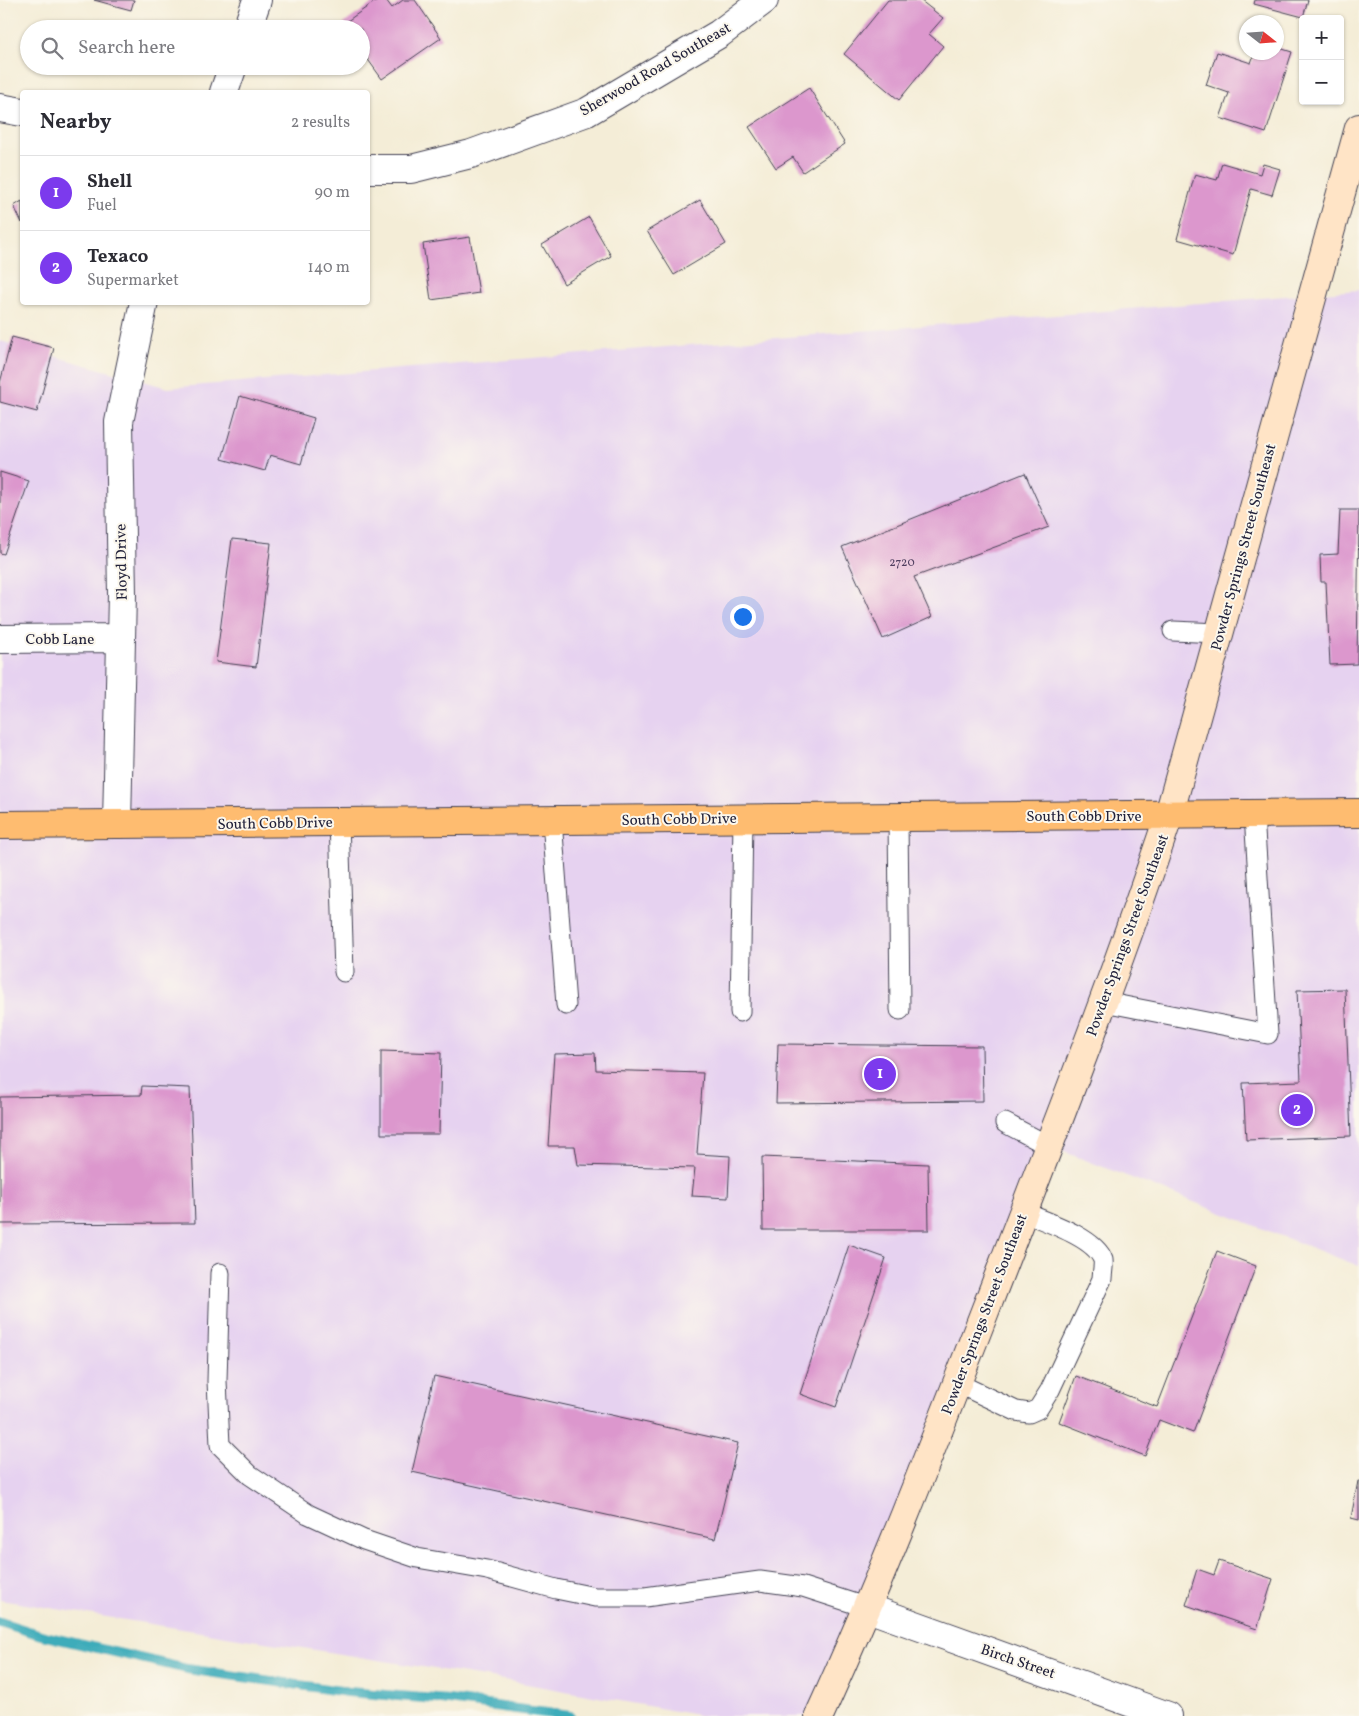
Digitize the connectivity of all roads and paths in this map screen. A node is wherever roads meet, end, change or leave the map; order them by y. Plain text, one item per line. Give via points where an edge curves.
1 (257, 0) edge
2 (764, 0) edge
3 (250, 20) edge
4 (231, 75) edge
5 (225, 90) edge
6 (0, 108) edge
7 (20, 112) edge
8 (1359, 128) edge
9 (370, 169) edge
10 (143, 305) edge
11 (1173, 631) dead end
12 (1219, 633) junction
13 (121, 638) junction
14 (0, 639) edge
15 (1359, 813) edge
16 (1254, 814) junction
17 (1169, 815) junction
18 (898, 817) junction
19 (743, 818) junction
20 (552, 820) junction
21 (339, 822) junction
22 (118, 824) junction
23 (1, 825) edge
24 (344, 972) dead end
25 (1104, 1002) junction
26 (566, 1005) dead end
27 (900, 1010) dead end
28 (740, 1012) dead end
29 (1005, 1123) dead end
30 (1049, 1146) junction
31 (1023, 1212) junction
32 (220, 1273) dead end
33 (957, 1382) junction
34 (868, 1608) junction
35 (818, 1716) edge
36 (1168, 1716) edge

1 - 3 street
2 - 9 street, Sherwood Road Southeast via 719,34 587,112 471,154 410,169
4 - 5 street
6 - 7 street
8 - 12 street, Powder Springs Street Southeast
10 - 13 street, Floyd Drive via 119,422
11 - 12 lane
12 - 17 street, Powder Springs Street Southeast
13 - 14 street, Cobb Lane
13 - 22 street, Floyd Drive
15 - 16 main road, South Cobb Drive
16 - 17 main road, South Cobb Drive
16 - 25 lane via 1268,1034
17 - 18 main road, South Cobb Drive
17 - 25 street, Powder Springs Street Southeast
18 - 19 main road, South Cobb Drive
18 - 27 lane
19 - 20 main road, South Cobb Drive
19 - 28 lane
20 - 21 main road, South Cobb Drive
20 - 26 lane
21 - 22 main road, South Cobb Drive
21 - 24 lane
22 - 23 main road, South Cobb Drive
25 - 30 street, Powder Springs Street Southeast
29 - 30 lane
30 - 31 street, Powder Springs Street Southeast
31 - 33 street, Powder Springs Street Southeast
31 - 33 lane via 1075,1234 1092,1245 1102,1260 1102,1279 1038,1409 1029,1413 1016,1411
32 - 34 lane via 217,1382 220,1445 250,1475 308,1514 364,1540 417,1558 487,1570 595,1597 646,1597 760,1581 803,1587
33 - 34 street, Powder Springs Street Southeast
34 - 35 street, Powder Springs Street Southeast
34 - 36 street, Birch Street

